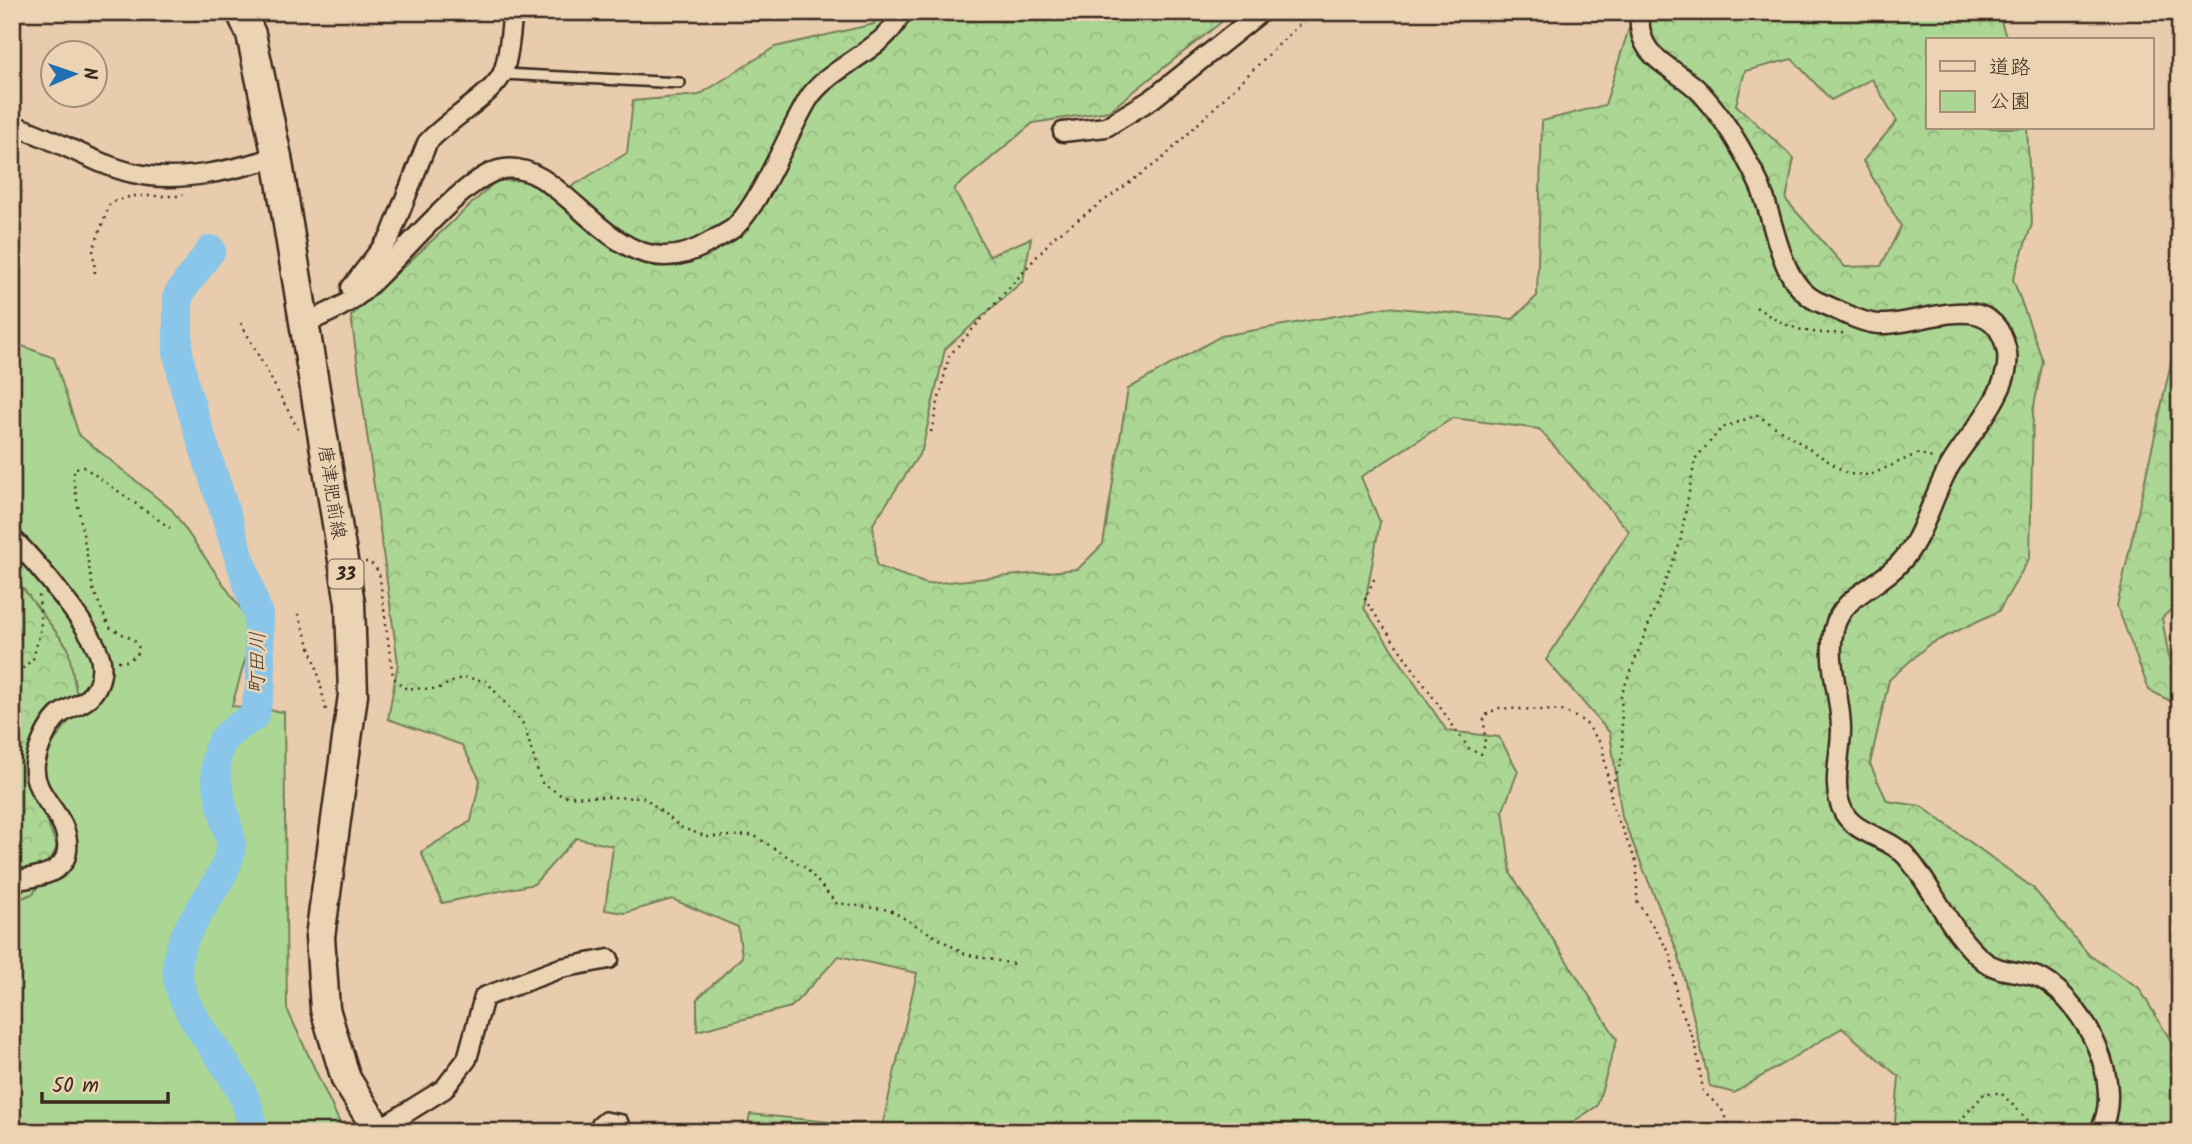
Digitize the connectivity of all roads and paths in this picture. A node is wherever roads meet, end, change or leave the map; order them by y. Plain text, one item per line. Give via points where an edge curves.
1 (241, 12) edge
2 (513, 12) edge
3 (901, 12) edge
4 (1261, 12) edge
5 (1312, 12) edge
6 (1640, 12) edge
7 (503, 74) junction
8 (680, 83) dead end
9 (12, 125) edge
10 (1063, 132) dead end
11 (277, 157) junction
12 (194, 175) junction
13 (95, 273) dead end
14 (1756, 307) dead end
15 (331, 312) junction
16 (241, 323) dead end
17 (305, 323) junction
18 (1874, 324) junction
19 (931, 432) dead end
20 (327, 455) junction
21 (1950, 466) junction
22 (170, 528) dead end
23 (12, 538) edge
24 (344, 561) junction
25 (37, 564) junction
26 (1374, 579) dead end
27 (299, 614) dead end
28 (101, 660) junction
29 (12, 678) edge
30 (347, 741) junction
31 (1611, 790) junction
32 (12, 881) edge
33 (609, 958) dead end
34 (1018, 965) dead end
35 (379, 1131) edge
36 (595, 1132) edge
37 (627, 1132) edge
38 (1731, 1132) edge
39 (1950, 1132) edge
40 (2039, 1132) edge
41 (2099, 1132) edge

1 - 11 main road, 唐津肥前線 / 33 via 251,34
2 - 7 street
3 - 15 street via 888,33 838,69 811,96 735,227 697,250 665,257 643,255 537,175 499,170 482,178 433,220 360,294
4 - 10 street via 1152,99 1106,127
5 - 19 path via 1161,159 1054,237 949,356
6 - 18 street via 1644,43 1662,65 1698,90 1727,125 1760,185 1790,275 1812,300
7 - 8 lane
7 - 15 street via 427,143 390,237
9 - 12 street via 132,173
11 - 12 street
11 - 17 main road, 唐津肥前線 / 33
12 - 13 path via 192,188 179,197 132,196 110,203 93,250
14 - 18 path via 1783,326 1821,334 1858,332
15 - 17 street
16 - 20 path via 304,443
17 - 20 main road, 唐津肥前線 / 33
18 - 21 street via 1956,312 1979,314 1994,324 2006,346 2008,364 1998,393
20 - 24 main road, 唐津肥前線 / 33
21 - 31 path via 1919,453 1870,475 1848,474 1757,415 1722,428 1695,459 1680,543 1621,696 1623,754
21 - 41 street via 1917,540 1897,567 1844,605 1833,631 1841,727 1837,792 1854,825 1905,854 1971,951 1990,966 2039,977 2063,993 2098,1046 2109,1089 2106,1119
22 - 28 path via 84,467 75,468 93,589 109,627 134,640 139,648 127,661
23 - 25 street
24 - 30 main road, 唐津肥前線 / 33 via 351,603 353,695
24 - 34 path via 370,562 379,572 393,677 404,688 437,690 463,677 486,681 524,725 541,782 562,796 645,798 682,828 708,838 752,835 806,868 836,903 890,911 965,954
25 - 28 street via 96,646
25 - 29 path via 41,628 33,659
26 - 31 path via 1365,600 1470,750 1480,754 1485,745 1484,716 1498,708 1564,711 1585,722 1602,745
27 - 30 path via 329,723
28 - 32 street via 97,688 59,715 44,738 36,763 40,791 66,829 67,855 50,873
30 - 35 main road, 唐津肥前線 / 33 via 320,937 325,1009 346,1079
31 - 38 path via 1637,864 1637,901 1671,955 1677,999 1696,1046 1703,1091 1722,1110
33 - 35 street via 561,968 484,997 467,1059 444,1089
36 - 37 lane via 604,1117 622,1120
39 - 40 path via 1985,1093 2001,1093

